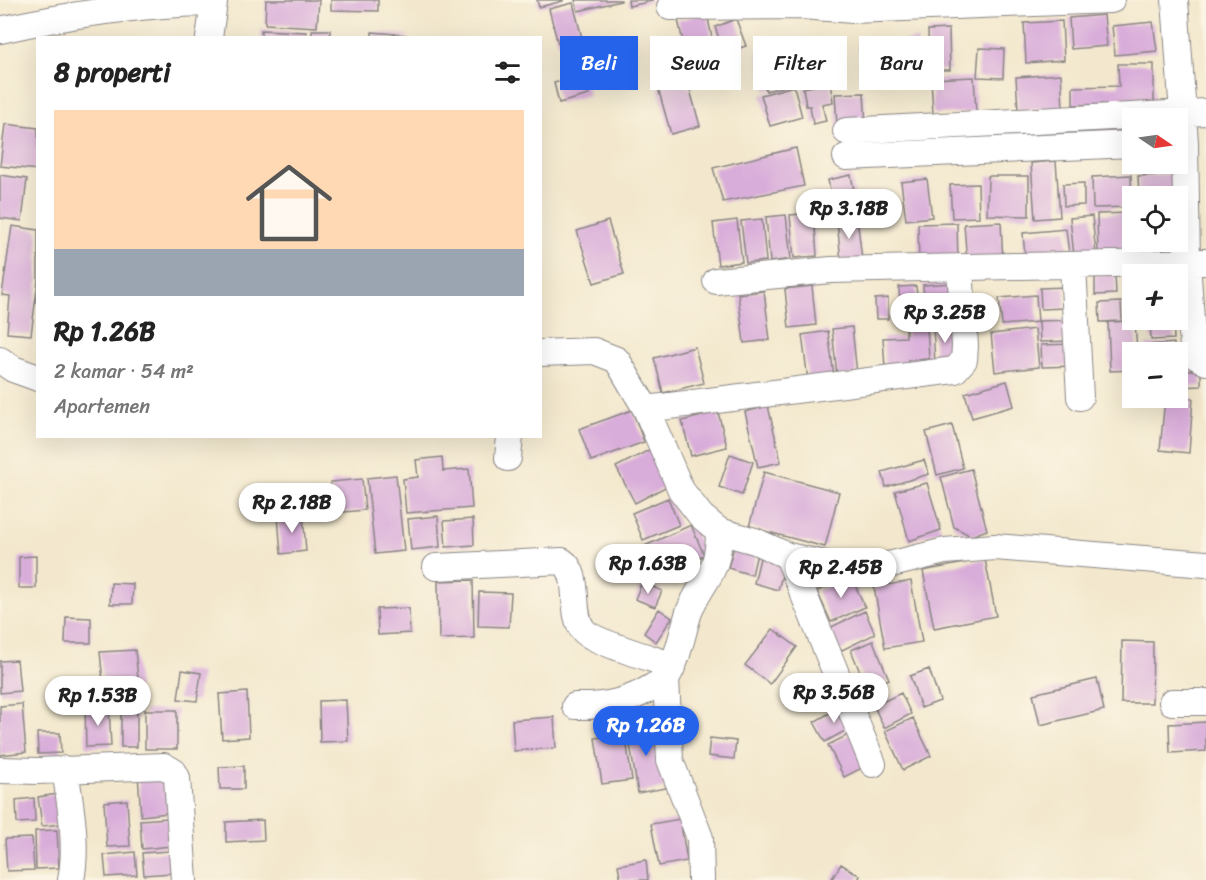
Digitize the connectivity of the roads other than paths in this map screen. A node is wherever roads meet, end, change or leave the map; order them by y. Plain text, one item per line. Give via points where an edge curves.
1 (1112, 0) edge
2 (1175, 0) edge
3 (215, 1) edge
4 (1066, 1) edge
5 (959, 3) edge
6 (852, 5) edge
7 (670, 7) dead end
8 (0, 30) edge
9 (209, 36) edge
10 (1194, 113) edge
11 (983, 122) junction
12 (846, 131) dead end
13 (1190, 142) edge
14 (1122, 144) edge
15 (985, 149) junction
16 (846, 157) dead end
17 (1197, 263) edge
18 (1073, 266) junction
19 (960, 268) junction
20 (716, 281) dead end
21 (542, 353) edge
22 (1200, 357) edge
23 (0, 360) edge
24 (36, 377) edge
25 (1080, 397) dead end
26 (646, 409) junction
27 (719, 531) junction
28 (789, 556) junction
29 (1206, 564) edge
30 (436, 567) dead end
31 (668, 672) junction
32 (1172, 702) dead end
33 (1206, 702) edge
34 (575, 706) dead end
35 (873, 764) dead end
36 (65, 769) junction
37 (0, 770) edge
38 (71, 880) edge
39 (184, 880) edge
40 (701, 880) edge

1 - 4 street
2 - 10 street
3 - 8 street
3 - 9 street
4 - 5 street
5 - 6 street
6 - 7 street
10 - 11 street
10 - 13 street
11 - 12 street
11 - 15 street
13 - 17 street
14 - 15 street
15 - 16 street
17 - 18 street
17 - 22 street
18 - 19 street
18 - 25 street
19 - 20 street via 831,270
19 - 26 street via 965,346 964,360 955,370
21 - 26 street via 594,351 610,355 624,368
23 - 24 street
26 - 27 street via 685,496
27 - 28 street
27 - 31 street via 715,567 690,611
28 - 29 street via 848,569 888,565 945,551 995,547
28 - 35 street
30 - 31 street via 562,561 570,572 578,620 587,634
31 - 34 street via 631,699 603,707
31 - 40 street via 670,760 700,838
32 - 33 street
36 - 37 street
36 - 38 street via 74,866
36 - 39 street via 164,766 174,772

